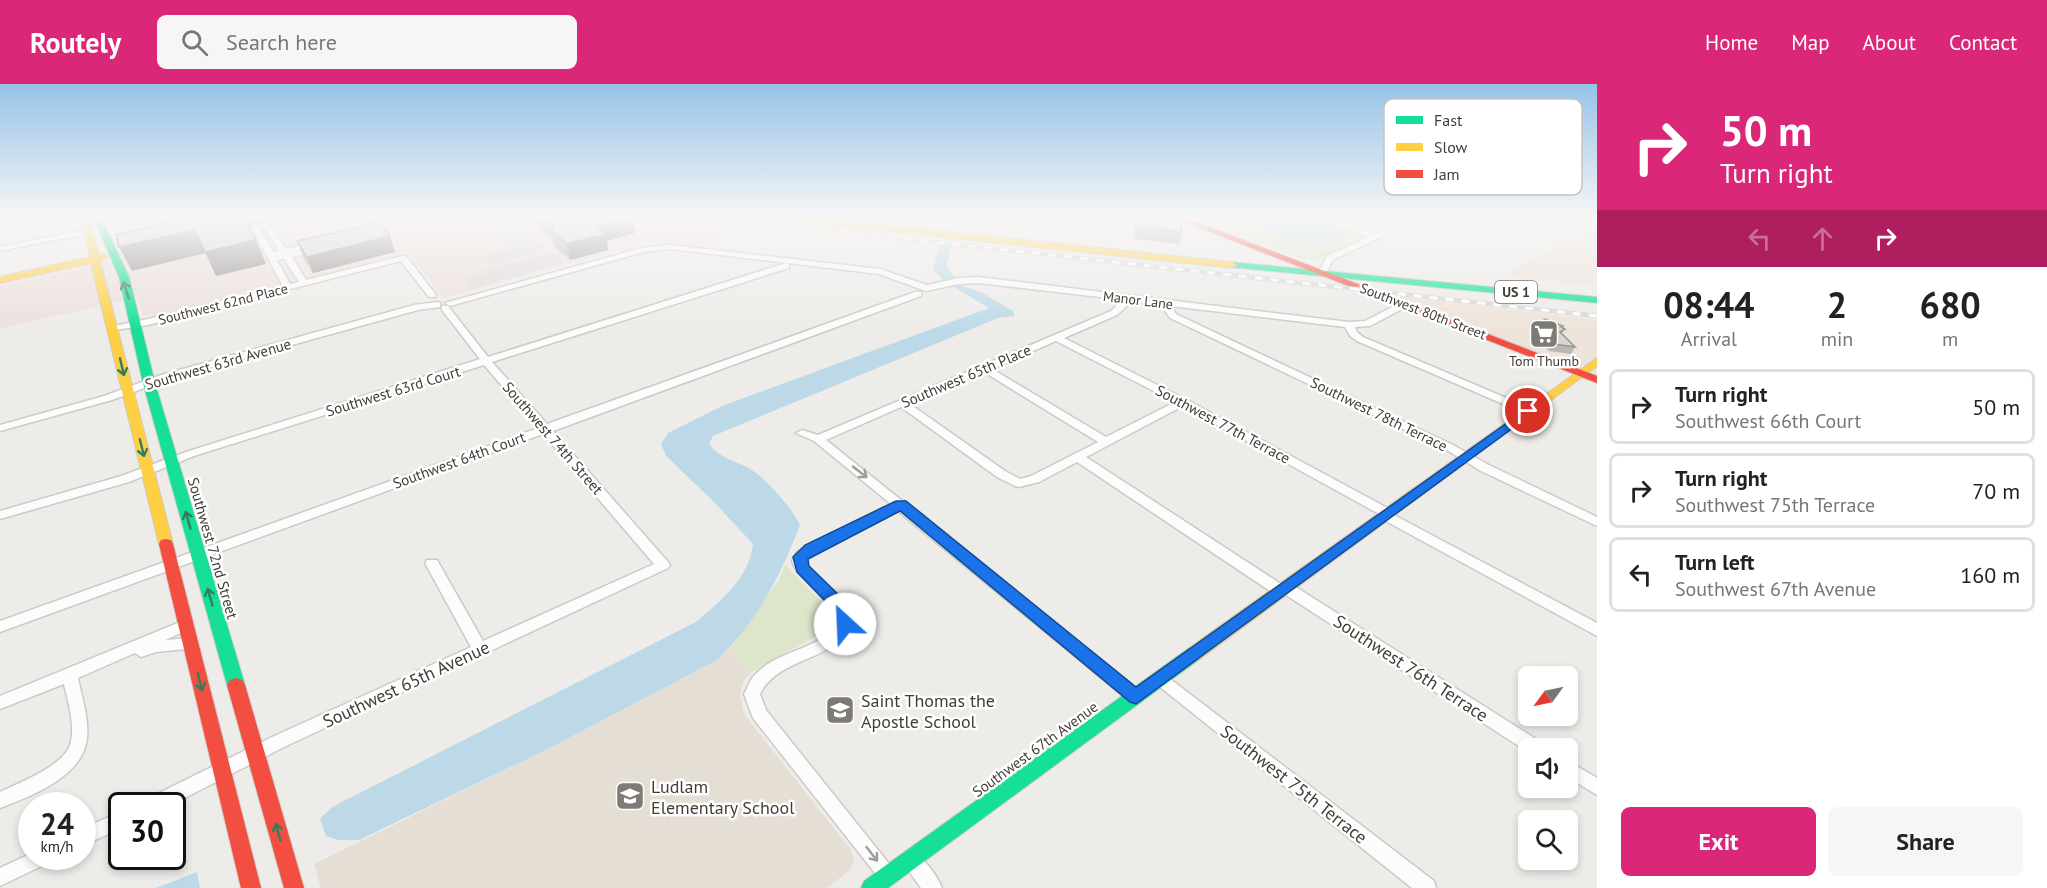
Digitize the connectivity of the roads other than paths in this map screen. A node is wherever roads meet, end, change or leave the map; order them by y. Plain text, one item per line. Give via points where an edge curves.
1 (107, 257) edge
2 (114, 257) edge
3 (271, 257) edge
4 (287, 257) edge
5 (624, 257) edge
6 (745, 257) edge
7 (1182, 257) edge
8 (1225, 257) edge
9 (1278, 257) edge
10 (1333, 257) edge
11 (95, 259) junction
12 (1294, 263) junction
13 (786, 266) dead end
14 (1324, 269) junction
15 (0, 280) edge
16 (962, 280) joint
17 (304, 283) junction
18 (288, 287) junction
19 (921, 291) junction
20 (1597, 291) edge
21 (432, 295) dead end
22 (1121, 299) junction
23 (1597, 300) edge
24 (1165, 304) junction
25 (1405, 304) junction
26 (444, 306) junction
27 (137, 325) junction
28 (1349, 325) junction
29 (112, 329) junction
30 (1056, 337) junction
31 (1597, 361) edge
32 (487, 362) junction
33 (984, 368) junction
34 (1581, 373) junction
35 (1597, 380) edge
36 (149, 383) junction
37 (127, 391) junction
38 (1184, 402) junction
39 (902, 403) junction
40 (1528, 411) junction
41 (0, 428) edge
42 (545, 429) junction
43 (802, 433) dead end
44 (818, 439) junction
45 (1106, 442) junction
46 (1078, 457) junction
47 (1465, 457) junction
48 (171, 462) junction
49 (148, 471) junction
50 (901, 504) junction
51 (0, 515) edge
52 (1388, 515) junction
53 (1597, 522) edge
54 (198, 554) junction
55 (432, 563) dead end
56 (170, 564) junction
57 (663, 565) joint
58 (1284, 590) junction
59 (185, 625) junction
60 (0, 627) edge
61 (1597, 630) edge
62 (190, 644) junction
63 (480, 650) junction
64 (101, 662) junction
65 (70, 675) junction
66 (1160, 679) junction
67 (1136, 697) junction
68 (0, 703) edge
69 (1520, 738) edge
70 (255, 754) junction
71 (221, 771) junction
72 (1578, 775) edge
73 (1597, 787) edge
74 (179, 792) edge
75 (0, 800) edge
76 (910, 860) junction
77 (18, 868) edge
78 (888, 876) junction
79 (0, 877) edge
80 (251, 888) edge
81 (294, 888) edge
82 (871, 888) edge
83 (933, 888) edge
84 (1427, 888) edge

1 - 11 main road
27 -> 2 main road, Southwest 72nd Street
3 - 18 street
4 - 17 street
5 - 26 street, Southwest 63rd Avenue
6 - 19 street, Southwest 63rd Avenue via 876,271 895,276
7 - 14 main road, US 1
8 - 12 main road, US 1
9 - 12 main road
10 - 14 street
11 - 15 main road
11 - 29 main road
12 - 14 main road, US 1
13 - 32 street, Southwest 63rd Court
14 - 20 main road, US 1
14 - 23 main road, US 1
14 - 25 main road, Southwest 80th Street
16 - 19 street, Southwest 64th Court
16 - 22 street, Manor Lane
17 - 18 street, Southwest 62nd Place
17 - 21 street, Southwest 62nd Place via 403,258
18 - 27 street, Southwest 62nd Place
19 - 42 street, Southwest 64th Court
22 - 24 street, Manor Lane
22 - 30 street, Southwest 65th Place via 1117,312
24 - 28 street, Manor Lane
24 - 47 street, Southwest 78th Terrace via 1173,316
25 - 28 street via 1367,324
25 - 34 main road, Southwest 80th Street
26 - 32 street, Southwest 74th Street
26 - 36 street, Southwest 63rd Avenue via 413,308
27 - 29 street, Southwest 62nd Place
27 - 36 main road, Southwest 72nd Street
28 - 40 street via 1361,339
29 -> 37 main road
30 - 33 street, Southwest 65th Place
30 - 38 street, Southwest 77th Terrace
31 - 34 main road, Southwest 67th Avenue
32 - 42 street, Southwest 74th Street
32 - 48 street, Southwest 63rd Court
33 - 39 street, Southwest 65th Place
33 - 45 street
34 - 35 main road, Southwest 80th Street
34 - 40 main road, Southwest 67th Avenue
36 - 37 street, Southwest 63rd Avenue
36 - 48 main road, Southwest 72nd Street
37 - 41 street, Southwest 63rd Avenue
37 -> 49 main road
38 - 45 street
38 - 52 street, Southwest 77th Terrace
39 - 44 street, Southwest 65th Place
39 - 46 street via 1019,483
40 - 47 main road, Southwest 67th Avenue
42 - 54 street, Southwest 64th Court
42 - 57 street, Southwest 74th Street
43 - 44 street
44 -> 50 street
45 - 46 street
46 - 58 street, Southwest 76th Terrace
47 - 52 main road, Southwest 67th Avenue
47 - 53 street, Southwest 78th Terrace
48 - 49 street, Southwest 63rd Court
54 -> 48 main road, Southwest 72nd Street
49 - 51 street, Southwest 63rd Court
49 - 56 main road
50 - 67 street
50 -> 78 street via 800,557 802,568 840,607 845,624 832,640 772,671 754,688 753,702
52 - 58 main road, Southwest 67th Avenue
52 - 61 street, Southwest 77th Terrace
54 - 56 street, Southwest 64th Court
70 -> 54 main road, Southwest 72nd Street
55 - 63 street
56 - 59 main road
56 - 60 street, Southwest 64th Court
57 - 63 street, Southwest 65th Avenue
58 - 66 main road, Southwest 67th Avenue
58 - 69 street, Southwest 76th Terrace
59 - 62 main road
59 - 64 street
62 - 64 street via 156,646 108,665
62 -> 71 main road
63 - 70 street, Southwest 65th Avenue
64 - 65 street
65 - 68 street
65 - 75 street via 79,736 75,754 56,771
66 - 67 main road, Southwest 67th Avenue
66 - 84 street, Southwest 75th Terrace
67 - 76 main road, Southwest 67th Avenue
70 - 71 street, Southwest 65th Avenue
81 -> 70 main road, Southwest 72nd Street
71 - 74 street, Southwest 65th Avenue
71 - 80 main road
72 - 73 street
76 - 78 main road, Southwest 67th Avenue
76 - 83 street
77 - 79 street
78 - 82 main road, Southwest 67th Avenue

